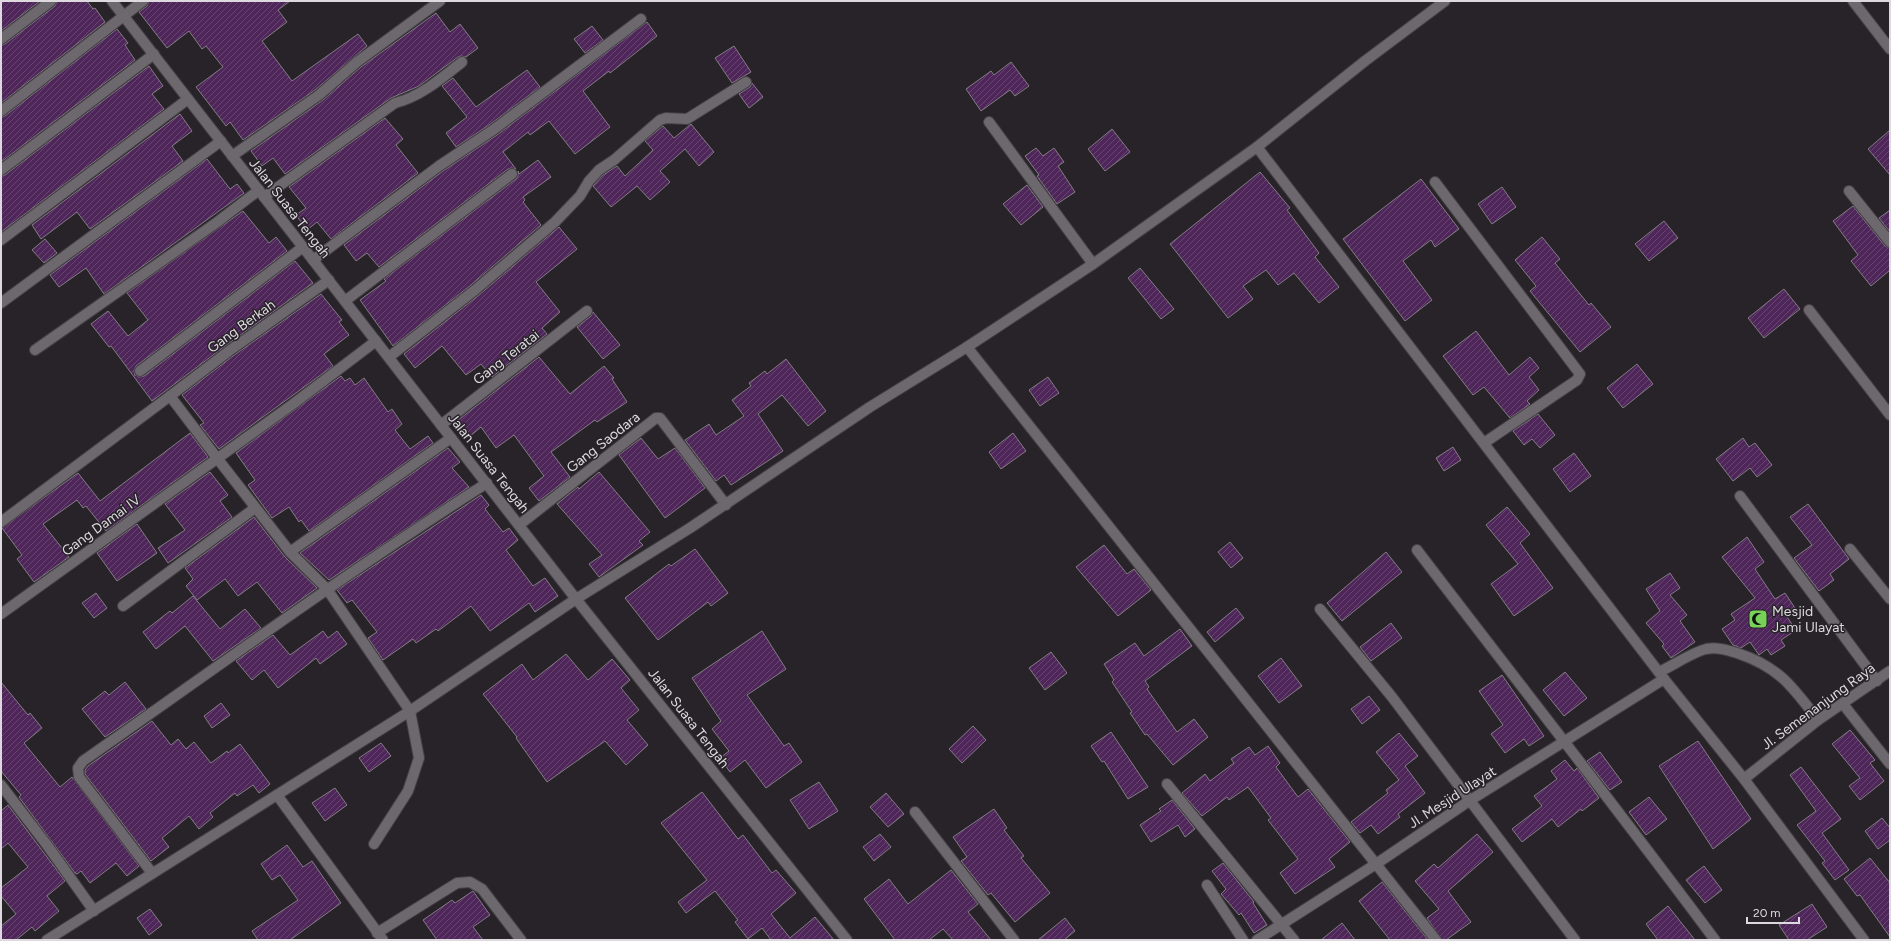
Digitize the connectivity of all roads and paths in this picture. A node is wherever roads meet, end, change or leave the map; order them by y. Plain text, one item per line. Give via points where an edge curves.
1 (51, 1) edge
2 (112, 1) edge
3 (143, 1) edge
4 (440, 1) edge
5 (1445, 1) edge
6 (1853, 1) edge
7 (124, 15) junction
8 (641, 19) dead end
9 (1, 39) edge
10 (1890, 49) edge
11 (154, 54) junction
12 (462, 62) dead end
13 (746, 82) dead end
14 (188, 99) junction
15 (1, 111) edge
16 (989, 122) dead end
17 (221, 141) junction
18 (1257, 147) junction
19 (232, 156) junction
20 (1, 170) edge
21 (512, 174) dead end
22 (1435, 182) dead end
23 (1849, 191) dead end
24 (262, 194) junction
25 (1, 240) edge
26 (1890, 242) edge
27 (303, 247) junction
28 (314, 260) junction
29 (1093, 264) junction
30 (329, 280) junction
31 (345, 301) junction
32 (1, 304) edge
33 (1809, 310) dead end
34 (587, 311) dead end
35 (376, 341) junction
36 (967, 347) junction
37 (35, 350) dead end
38 (389, 357) junction
39 (140, 371) dead end
40 (170, 396) junction
41 (1890, 415) edge
42 (441, 425) junction
43 (451, 438) junction
44 (1484, 443) junction
45 (217, 458) junction
46 (487, 483) junction
47 (1740, 496) dead end
48 (724, 503) junction
49 (255, 508) junction
50 (1, 522) edge
51 (519, 525) junction
52 (1850, 549) dead end
53 (1416, 550) dead end
54 (290, 552) junction
55 (326, 589) junction
56 (576, 599) junction
57 (1890, 599) edge
58 (123, 606) dead end
59 (1320, 609) dead end
60 (1, 614) edge
61 (1890, 671) edge
62 (1661, 676) junction
63 (1877, 681) junction
64 (1843, 704) junction
65 (410, 711) junction
66 (1818, 720) junction
67 (1563, 742) junction
68 (1890, 764) edge
69 (1744, 779) junction
70 (1167, 784) dead end
71 (1, 785) edge
72 (277, 795) junction
73 (1469, 801) junction
74 (915, 812) dead end
75 (374, 844) dead end
76 (1376, 864) junction
77 (152, 872) junction
78 (1207, 885) dead end
79 (94, 911) junction
80 (1282, 924) junction
81 (380, 936) edge
82 (47, 940) edge
83 (521, 940) edge
84 (847, 940) edge
85 (1014, 940) edge
86 (1243, 940) edge
87 (1257, 940) edge
88 (1294, 940) edge
89 (1436, 940) edge
90 (1575, 940) edge
91 (1714, 940) edge
92 (1864, 940) edge

1 - 9 street
2 - 7 street, Jalan Suasa Tengah
3 - 7 street
4 - 19 street via 357,62 319,95
5 - 18 street
6 - 10 street
7 - 11 street, Jalan Suasa Tengah
7 - 15 street
8 - 28 street
11 - 14 street, Jalan Suasa Tengah
11 - 20 street
12 - 24 street via 408,100 395,103
13 - 38 street via 687,119 660,120 599,170 580,196 555,222
14 - 17 street, Jalan Suasa Tengah
14 - 25 street
16 - 29 street
17 - 19 street, Jalan Suasa Tengah
17 - 32 street
18 - 29 street
18 - 44 street
19 - 24 street, Jalan Suasa Tengah
21 - 31 street
22 - 44 street via 1580,374 1576,380
23 - 26 street
24 - 27 street, Jalan Suasa Tengah
24 - 37 street
27 - 28 street, Jalan Suasa Tengah
27 - 39 street
28 - 30 street, Jalan Suasa Tengah
29 - 36 street
30 - 31 street, Jalan Suasa Tengah
30 - 40 street, Gang Berkah
31 - 35 street, Jalan Suasa Tengah
33 - 41 street
34 - 42 street, Gang Teratai
35 - 38 street, Jalan Suasa Tengah
35 - 45 street, Gang Damai IV
36 - 48 street
36 - 76 street
38 - 42 street, Jalan Suasa Tengah
40 - 45 street
40 - 50 street, Gang Berkah
42 - 43 street, Jalan Suasa Tengah
43 - 46 street, Jalan Suasa Tengah
43 - 54 street
44 - 62 street
45 - 49 street
45 - 60 street, Gang Damai IV
46 - 51 street, Jalan Suasa Tengah
46 - 55 street
47 - 63 street
48 - 51 street, Gang Saodara via 663,420 656,418
48 - 56 street
49 - 54 street
49 - 58 street
51 - 56 street, Jalan Suasa Tengah
52 - 57 street
53 - 67 street
54 - 55 street
55 - 65 street
55 - 77 street via 83,761 78,768 79,777
56 - 65 street
56 - 84 street, Jalan Suasa Tengah
59 - 73 street via 1392,697
61 - 63 street, Jl. Semenanjung Raya
62 - 66 street, Jl. Mesjid Ulayat via 1705,650 1726,650 1772,668 1790,683
62 - 67 street, Jl. Mesjid Ulayat
62 - 69 street
63 - 64 street, Jl. Semenanjung Raya
64 - 66 street, Jl. Semenanjung Raya
64 - 68 street
65 - 72 street
65 - 75 street via 419,758 408,791
66 - 69 street, Jl. Semenanjung Raya
67 - 73 street, Jl. Mesjid Ulayat
67 - 91 street via 1628,823
69 - 92 street
70 - 80 street
71 - 79 street
72 - 77 street
72 - 81 street
73 - 76 street, Jl. Mesjid Ulayat
73 - 90 street
74 - 85 street
76 - 80 street, Jl. Mesjid Ulayat
76 - 89 street
77 - 79 street
78 - 86 street
79 - 82 street
80 - 87 street, Jl. Mesjid Ulayat
80 - 88 street
81 - 83 street via 457,883 470,882 482,889

